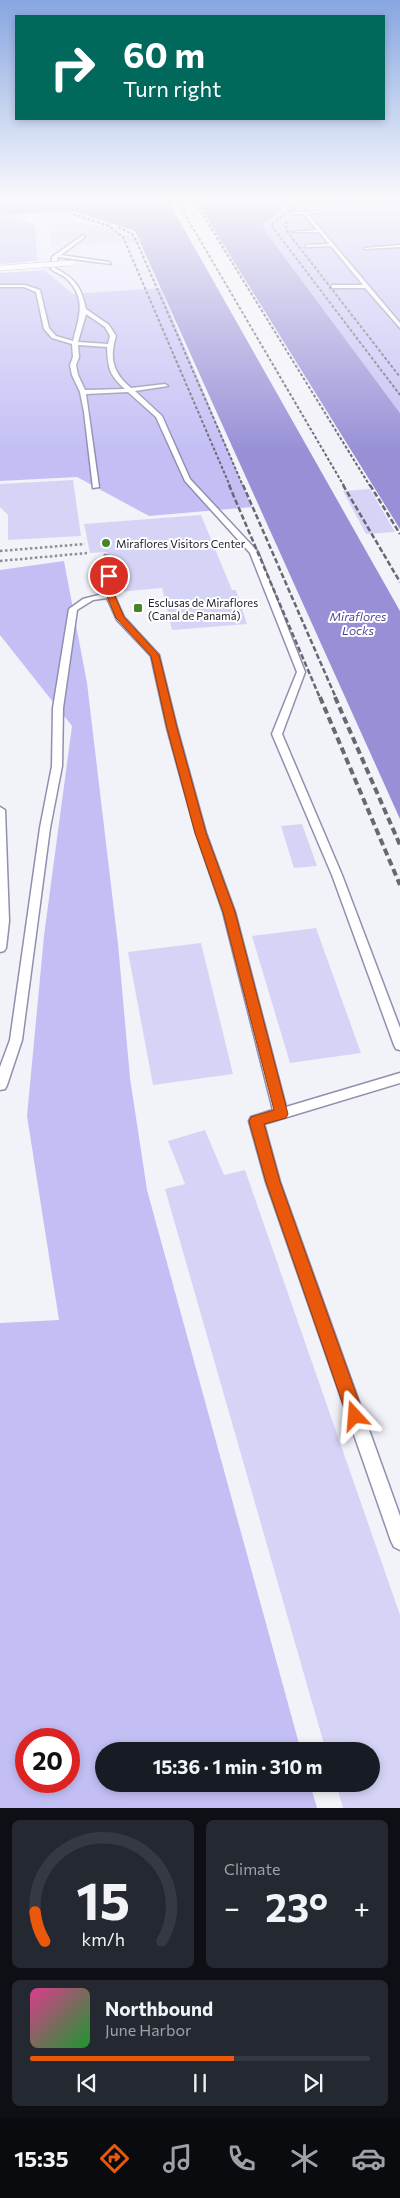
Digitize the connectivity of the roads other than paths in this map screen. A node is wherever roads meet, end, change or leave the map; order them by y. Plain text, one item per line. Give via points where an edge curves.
1 (73, 283) edge
2 (366, 283) edge
3 (0, 286) edge
4 (368, 286) junction
5 (332, 288) dead end
6 (84, 310) junction
7 (400, 326) edge
8 (75, 343) junction
9 (110, 346) junction
10 (165, 386) dead end
11 (130, 390) junction
12 (83, 392) junction
13 (96, 487) dead end
14 (108, 556) dead end
15 (110, 594) junction
16 (0, 810) edge
17 (0, 948) edge
18 (400, 1045) edge
19 (400, 1078) edge
20 (0, 1085) edge
21 (281, 1114) junction
22 (400, 1541) edge

1 - 6 lane via 80,292
2 - 4 lane
3 - 8 lane via 25,286 38,291 46,328 54,337
4 - 5 lane
4 - 7 lane
6 - 8 lane
6 - 9 lane via 107,326 113,336
8 - 9 lane
8 - 12 lane via 73,365
9 - 11 lane via 111,368 117,379
10 - 11 lane
11 - 12 lane
11 - 18 lane via 159,416 187,480 254,552 301,672 277,734 337,875
12 - 13 lane
14 - 15 lane
15 - 20 lane via 95,596 73,609 58,708 57,766 45,828 19,1023
15 - 21 lane via 125,625 155,655 201,833 229,912
16 - 17 lane via 3,921
19 - 21 lane
21 - 22 lane via 256,1121 273,1182

